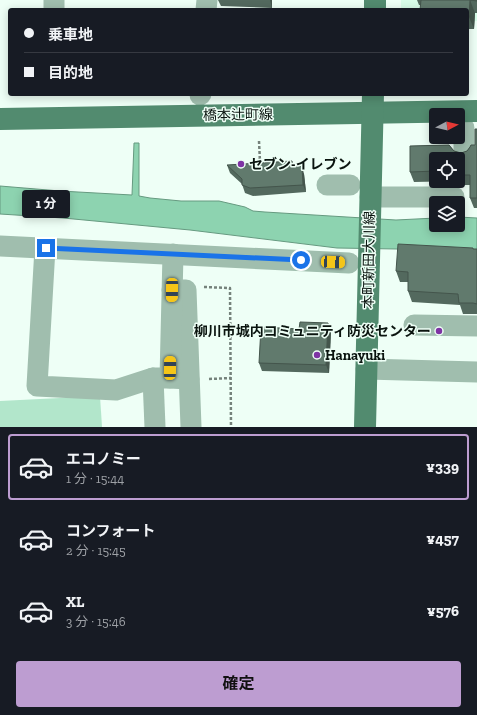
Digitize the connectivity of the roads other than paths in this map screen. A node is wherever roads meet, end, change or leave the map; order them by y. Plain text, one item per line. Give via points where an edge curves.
1 (373, 103) edge
2 (477, 111) edge
3 (0, 119) edge
4 (464, 144) edge
5 (464, 152) edge
6 (327, 185) dead end
7 (350, 186) dead end
8 (429, 199) edge
9 (370, 205) junction
10 (0, 246) edge
11 (46, 248) junction
12 (173, 254) junction
13 (349, 263) dead end
14 (414, 325) dead end
15 (477, 326) edge
16 (366, 369) junction
17 (174, 371) junction
18 (477, 372) edge
19 (154, 427) edge
20 (191, 427) edge
21 (365, 427) edge

1 - 2 main road, 橋本辻町線
1 - 3 main road, 橋本辻町線
1 - 9 main road, 本町新田大川線
4 - 5 street
6 - 7 street
8 - 9 street
9 - 16 main road, 本町新田大川線
10 - 11 street
11 - 12 street
11 - 17 street via 37,386 116,390
12 - 13 street
12 - 17 street via 179,290
14 - 15 street
16 - 18 street
16 - 21 main road, 本町新田大川線
17 - 19 street
17 - 20 street

